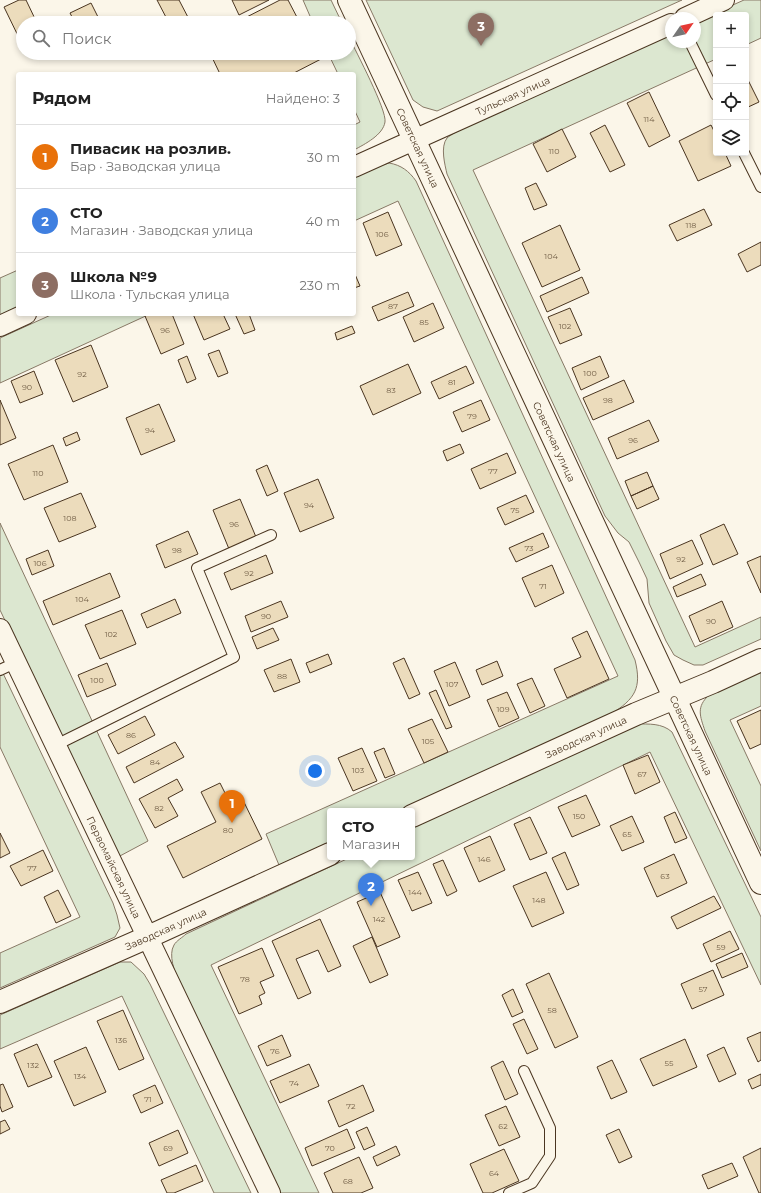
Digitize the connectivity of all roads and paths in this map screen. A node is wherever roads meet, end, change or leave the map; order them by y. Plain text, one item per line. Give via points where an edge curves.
1 (349, 0) edge
2 (724, 0) edge
3 (698, 12) edge
4 (665, 27) edge
5 (693, 48) edge
6 (713, 89) edge
7 (414, 140) junction
8 (746, 156) edge
9 (356, 165) edge
10 (761, 187) edge
11 (22, 316) edge
12 (0, 326) edge
13 (271, 535) dead end
14 (0, 629) edge
15 (761, 660) edge
16 (8, 666) edge
17 (674, 698) junction
18 (56, 745) junction
19 (415, 815) edge
20 (327, 855) edge
21 (761, 883) edge
22 (148, 937) junction
23 (0, 1002) edge
24 (524, 1071) dead end
25 (270, 1193) edge
26 (508, 1193) edge

1 - 7 street, Советская улица
2 - 3 street
4 - 7 street, Тульская улица
5 - 6 lane
7 - 9 street, Тульская улица
7 - 17 street, Советская улица
8 - 10 lane
11 - 12 street
13 - 18 lane via 197,568 234,657
14 - 16 street, Первомайская улица
15 - 17 street, Заводская улица
16 - 18 street, Первомайская улица
17 - 19 street, Заводская улица
17 - 21 street, Советская улица
18 - 22 street, Первомайская улица
20 - 22 street, Заводская улица
22 - 23 street, Заводская улица
22 - 25 street, Первомайская улица
24 - 26 lane via 550,1128 550,1156 532,1183

